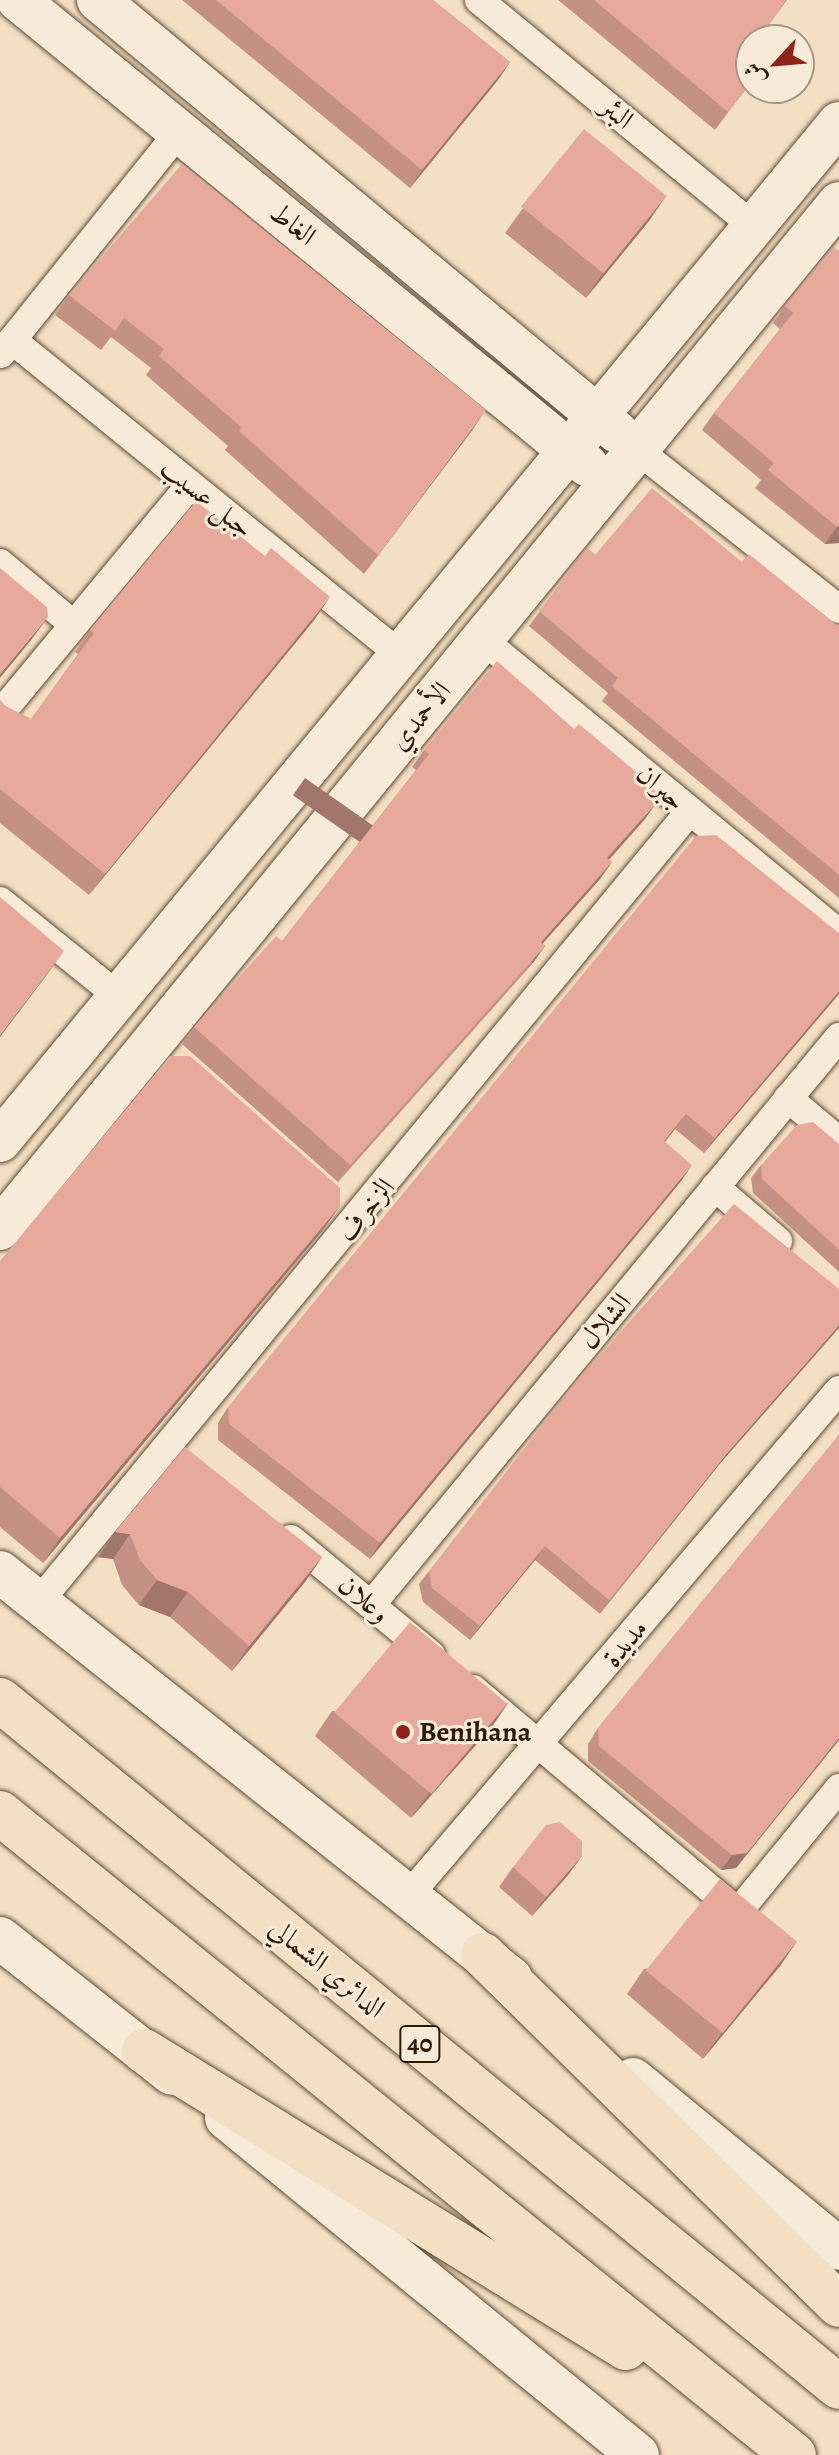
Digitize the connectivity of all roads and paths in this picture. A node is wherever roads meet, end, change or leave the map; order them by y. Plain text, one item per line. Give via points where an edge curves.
1 (18, 0) edge
2 (98, 0) edge
3 (479, 0) edge
4 (839, 123) edge
5 (179, 132) junction
6 (839, 203) edge
7 (754, 227) junction
8 (662, 336) junction
9 (6, 347) edge
10 (705, 371) junction
11 (596, 414) junction
12 (567, 449) junction
13 (640, 452) junction
14 (611, 484) junction
15 (190, 485) junction
16 (515, 517) junction
17 (552, 555) junction
18 (0, 563) edge
19 (836, 600) edge
20 (73, 624) junction
21 (483, 640) junction
22 (402, 656) junction
23 (0, 714) edge
24 (690, 811) junction
25 (0, 901) edge
26 (839, 933) edge
27 (118, 996) junction
28 (839, 1037) edge
29 (788, 1098) junction
30 (0, 1141) edge
31 (839, 1141) edge
32 (715, 1187) junction
33 (335, 1201) edge
34 (357, 1221) junction
35 (0, 1229) edge
36 (794, 1255) edge
37 (839, 1390) edge
38 (173, 1442) junction
39 (196, 1461) edge
40 (266, 1519) edge
41 (0, 1572) edge
42 (37, 1604) junction
43 (371, 1605) junction
44 (0, 1700) edge
45 (539, 1744) junction
46 (839, 1788) edge
47 (0, 1813) edge
48 (410, 1894) junction
49 (0, 1938) edge
50 (483, 1955) junction
51 (144, 2051) junction
52 (839, 2249) edge
53 (839, 2305) edge
54 (839, 2387) edge
55 (789, 2450) edge
56 (638, 2455) edge

1 - 5 street, الغاط
2 - 11 street, الغاط
3 - 7 street, البئر
4 - 7 street, الأحمدي
5 - 9 street
5 - 12 street, الغاط
6 - 10 street, الأحمدي
7 - 8 street, الأحمدي
8 - 10 street via 626,399 648,418
8 - 11 street, الأحمدي
9 - 15 street, جبل عسيب
10 - 13 street, الأحمدي
11 - 12 street, الأحمدي
11 - 13 street, الغاط
12 - 14 street, الغاط
12 - 16 street, الأحمدي
13 - 14 street, الأحمدي
13 - 19 street
14 - 17 street, الأحمدي
15 - 20 street
15 - 22 street, جبل عسيب
16 - 17 street via 561,474 587,494
16 - 22 street, الأحمدي
17 - 21 street, الأحمدي
18 - 20 street
20 - 23 street
21 - 24 street, جبران
21 - 35 street, الأحمدي via 164,1050
22 - 27 street, الأحمدي
24 - 26 street, جبران
24 - 34 street, الزخرف
25 - 27 street
27 - 30 street, الأحمدي
28 - 29 street, الشلال
29 - 31 street
29 - 32 street, الشلال
32 - 36 street
32 - 43 street, الشلال
33 - 34 street
34 - 38 street, الزخرف
37 - 45 street, مديدة
38 - 39 street
38 - 42 street, الزخرف
40 - 43 street, وعلان
41 - 42 street
42 - 48 street
43 - 45 street, وعلان
44 - 54 highway, الدائري الشمالي / 40
45 - 46 street, وعلان via 738,1912
45 - 48 street, مديدة
47 - 55 highway
48 - 50 street
49 - 51 street
50 - 52 street
50 - 53 highway
51 - 55 highway
51 - 56 street

